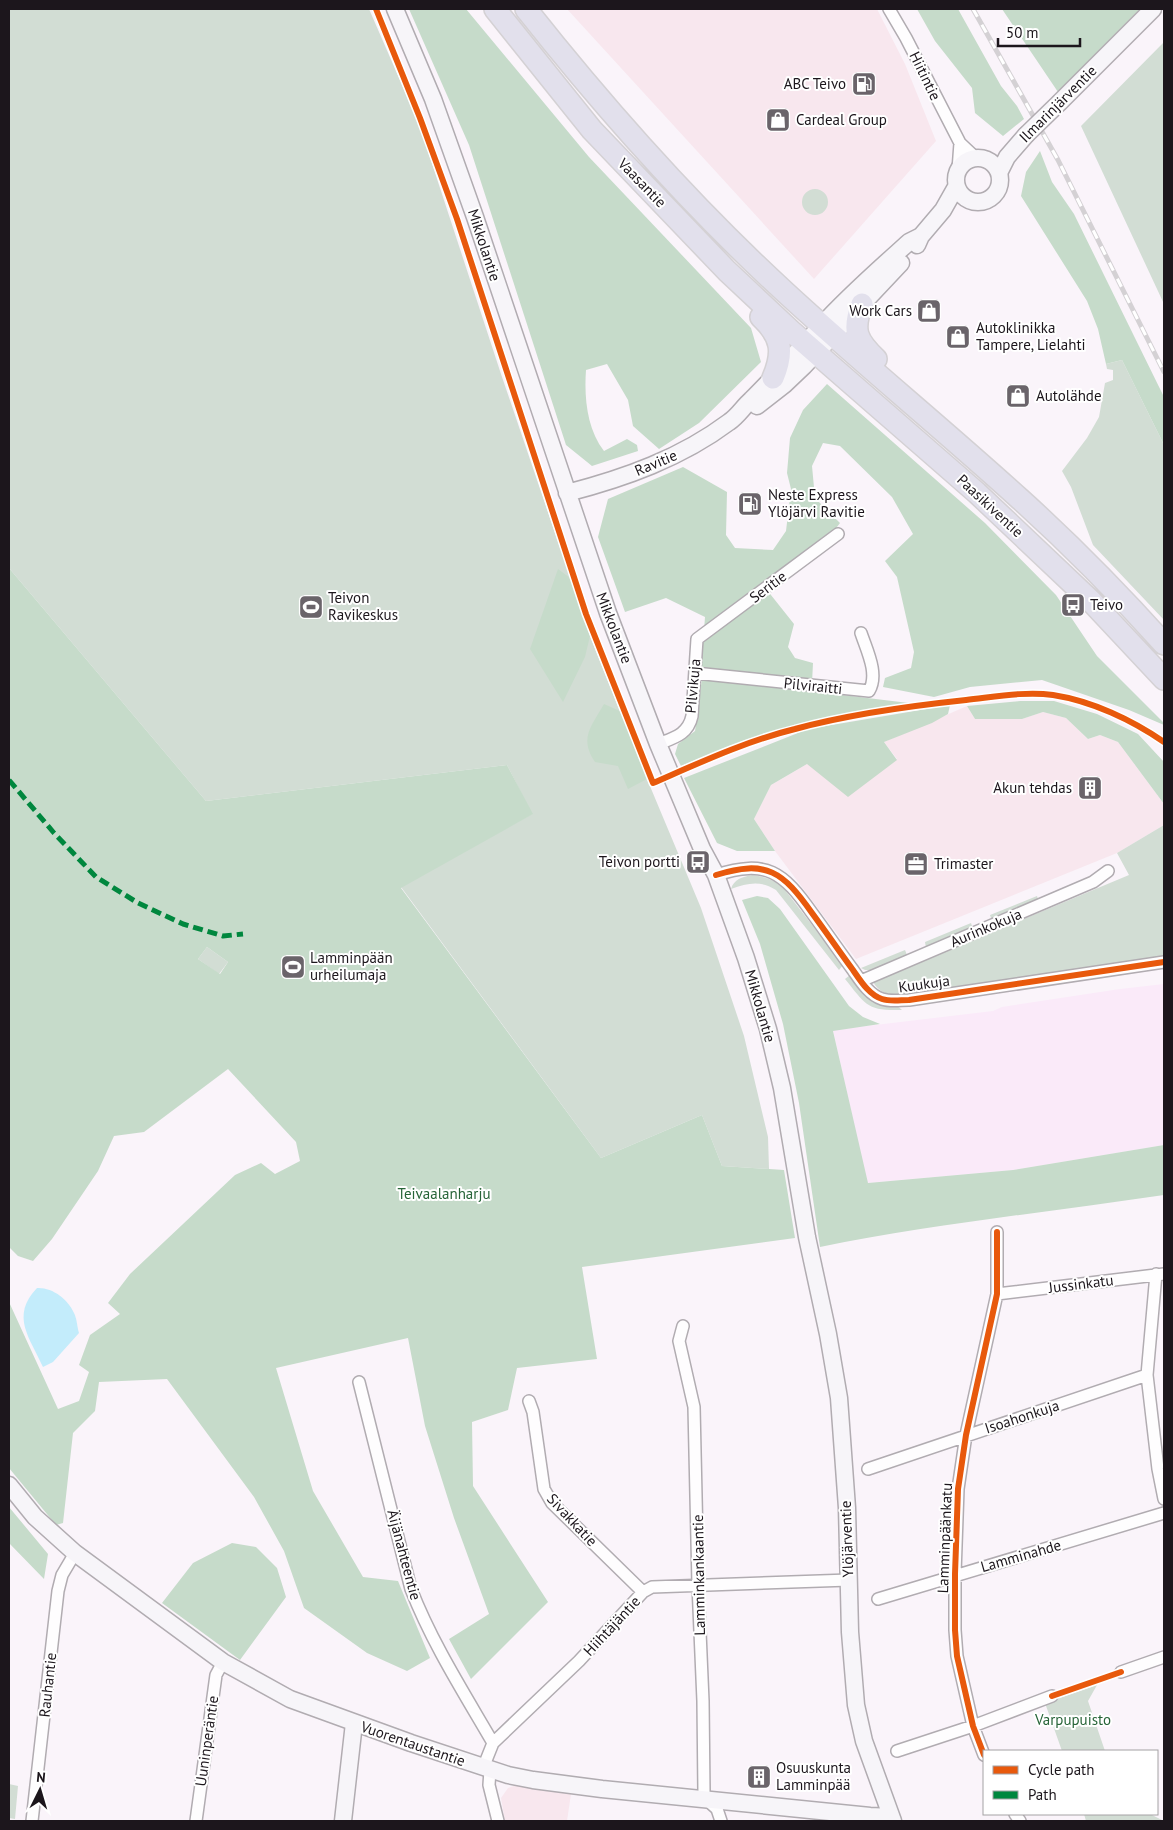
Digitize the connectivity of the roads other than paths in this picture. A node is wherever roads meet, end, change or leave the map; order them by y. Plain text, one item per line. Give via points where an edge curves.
1 (395, 9) edge
2 (495, 9) edge
3 (526, 9) edge
4 (889, 9) edge
5 (1152, 9) edge
6 (960, 143) junction
7 (1007, 157) junction
8 (982, 159) junction
9 (958, 170) junction
10 (999, 173) junction
11 (956, 187) junction
12 (968, 200) junction
13 (943, 210) junction
14 (921, 236) junction
15 (727, 271) junction
16 (862, 304) junction
17 (826, 330) junction
18 (810, 348) junction
19 (773, 378) junction
20 (737, 415) junction
21 (930, 420) junction
22 (567, 493) junction
23 (838, 534) dead end
24 (861, 633) dead end
25 (697, 639) joint
26 (1164, 644) edge
27 (695, 673) junction
28 (1164, 679) edge
29 (658, 744) junction
30 (1108, 871) dead end
31 (716, 875) junction
32 (1164, 962) edge
33 (861, 981) junction
34 (997, 1232) dead end
35 (810, 1253) joint
36 (1160, 1274) edge
37 (997, 1294) junction
38 (683, 1326) dead end
39 (1148, 1375) junction
40 (359, 1382) dead end
41 (529, 1401) dead end
42 (966, 1435) junction
43 (868, 1469) dead end
44 (9, 1485) edge
45 (1164, 1498) edge
46 (1164, 1513) edge
47 (75, 1554) junction
48 (956, 1574) junction
49 (849, 1580) junction
50 (698, 1586) junction
51 (643, 1592) junction
52 (878, 1599) dead end
53 (1164, 1657) edge
54 (222, 1662) junction
55 (1121, 1672) dead end
56 (1052, 1696) dead end
57 (354, 1723) junction
58 (973, 1726) junction
59 (493, 1743) junction
60 (897, 1752) dead end
61 (983, 1752) edge
62 (487, 1769) junction
63 (708, 1801) junction
64 (892, 1819) edge
65 (32, 1821) edge
66 (196, 1821) edge
67 (343, 1821) edge
68 (498, 1821) edge
69 (720, 1821) edge

1 - 22 main road, Mikkolantie via 463,182
2 - 15 highway, Vaasantie via 592,130
3 - 17 highway, Vaasantie via 616,119 681,191
4 - 6 street, Hiitintie
5 - 7 main road, Ilmarinjärventie, bridge
6 - 8 street, Hiitintie
6 - 9 street
7 - 8 main road
7 - 10 main road, Ilmarinjärventie
8 - 9 main road via 963,164
8 - 10 main road
9 - 11 main road
10 - 12 main road via 999,187 992,197 981,202
11 - 12 main road
11 - 13 main road
12 - 13 main road
13 - 14 main road
14 - 16 main road via 916,248
14 - 17 main road via 909,242
15 - 18 highway, Vaasantie
15 - 19 highway via 740,297 774,331 780,356
16 - 17 main road
16 - 21 highway via 856,326 860,340 867,351 925,406
17 - 18 main road, Ravitie
17 - 21 highway, Paasikiventie
18 - 19 main road, Ravitie
18 - 20 main road, Ravitie via 784,385 762,404
18 - 28 highway, Paasikiventie via 977,493 1090,600
19 - 20 main road, Ravitie
20 - 22 main road, Ravitie via 670,458
21 - 26 highway, Paasikiventie via 1054,531
22 - 29 main road, Mikkolantie
23 - 25 street, Seritie
24 - 27 street, Pilviraitti via 872,666 874,683 869,692
25 - 27 street, Pilvikuja
27 - 29 street, Pilvikuja via 689,725 682,734
29 - 31 main road, Mikkolantie
30 - 33 street, Aurinkokuja via 1093,882
31 - 33 street, Kuukuja via 751,868 781,876 796,890
31 - 35 main road, Mikkolantie via 768,1029 785,1104
32 - 33 street, Kuukuja via 909,1000 880,998
34 - 37 street, Lamminpäänkatu
35 - 49 main road, Ylöjärventie via 839,1398
36 - 37 street, Jussinkatu
36 - 39 street
37 - 42 street, Lamminpäänkatu
38 - 50 street, Lamminkankaantie via 679,1341 694,1407
39 - 42 street, Isoahonkuja
39 - 45 street
40 - 59 street, Äijänahteentie via 411,1589 445,1661
41 - 51 street, Sivakkatie via 544,1489 552,1503
42 - 43 street, Isoahonkuja
42 - 48 street, Lamminpäänkatu via 958,1488
44 - 47 main road, Vuorentaustantie via 35,1517
46 - 48 street, Lamminahde
47 - 54 main road, Vuorentaustantie
47 - 65 street, Rauhantie via 62,1575 58,1591
48 - 52 street, Lamminahde
48 - 58 street, Lamminpäänkatu via 957,1656
49 - 50 street, Hiihtäjäntie
49 - 64 main road, Ylöjärventie via 856,1705 864,1741
50 - 51 street, Hiihtäjäntie via 652,1587
50 - 63 street, Lamminkankaantie via 704,1793
51 - 59 street, Hiihtäjäntie via 579,1661
53 - 55 street
54 - 57 main road, Vuorentaustantie via 290,1699
54 - 66 street, Uuninperäntie via 216,1674
56 - 58 street
57 - 62 main road, Vuorentaustantie
57 - 67 main road
58 - 60 street
58 - 61 street, Lamminpäänkatu
59 - 62 street, Hiihtäjäntie
62 - 63 main road, Vuorentaustantie via 533,1780
62 - 68 street
63 - 64 main road, Vuorentaustantie
63 - 69 street, Lamminkankaantie via 717,1809

